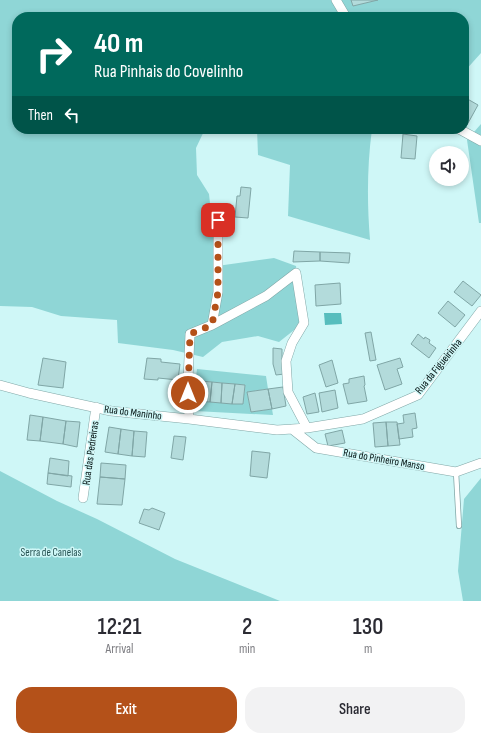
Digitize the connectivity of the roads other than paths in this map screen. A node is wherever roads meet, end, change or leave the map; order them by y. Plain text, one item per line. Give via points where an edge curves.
1 (336, 0) edge
2 (343, 12) edge
3 (468, 134) edge
4 (481, 141) edge
5 (218, 220) dead end
6 (481, 311) edge
7 (212, 325) junction
8 (0, 385) edge
9 (96, 408) junction
10 (189, 419) junction
11 (307, 428) junction
12 (292, 429) junction
13 (481, 463) edge
14 (456, 472) junction
15 (84, 498) dead end
16 (459, 526) dead end

1 - 2 street
3 - 4 street
5 - 7 street via 218,292
6 - 11 street, Rua da Figueirinha via 418,395 363,418
7 - 10 street via 190,334
7 - 11 street via 266,296 296,273 304,323 292,343 286,361 288,392
8 - 9 street, Rua do Maninho
9 - 10 street, Rua do Maninho
9 - 15 street, Rua das Pedreiras
10 - 12 street, Rua do Maninho via 277,430
11 - 12 street, Rua da Figueirinha
12 - 14 street, Rua do Pinheiro Manso via 316,448
13 - 14 street, Rua do Pinheiro Manso
14 - 16 lane

